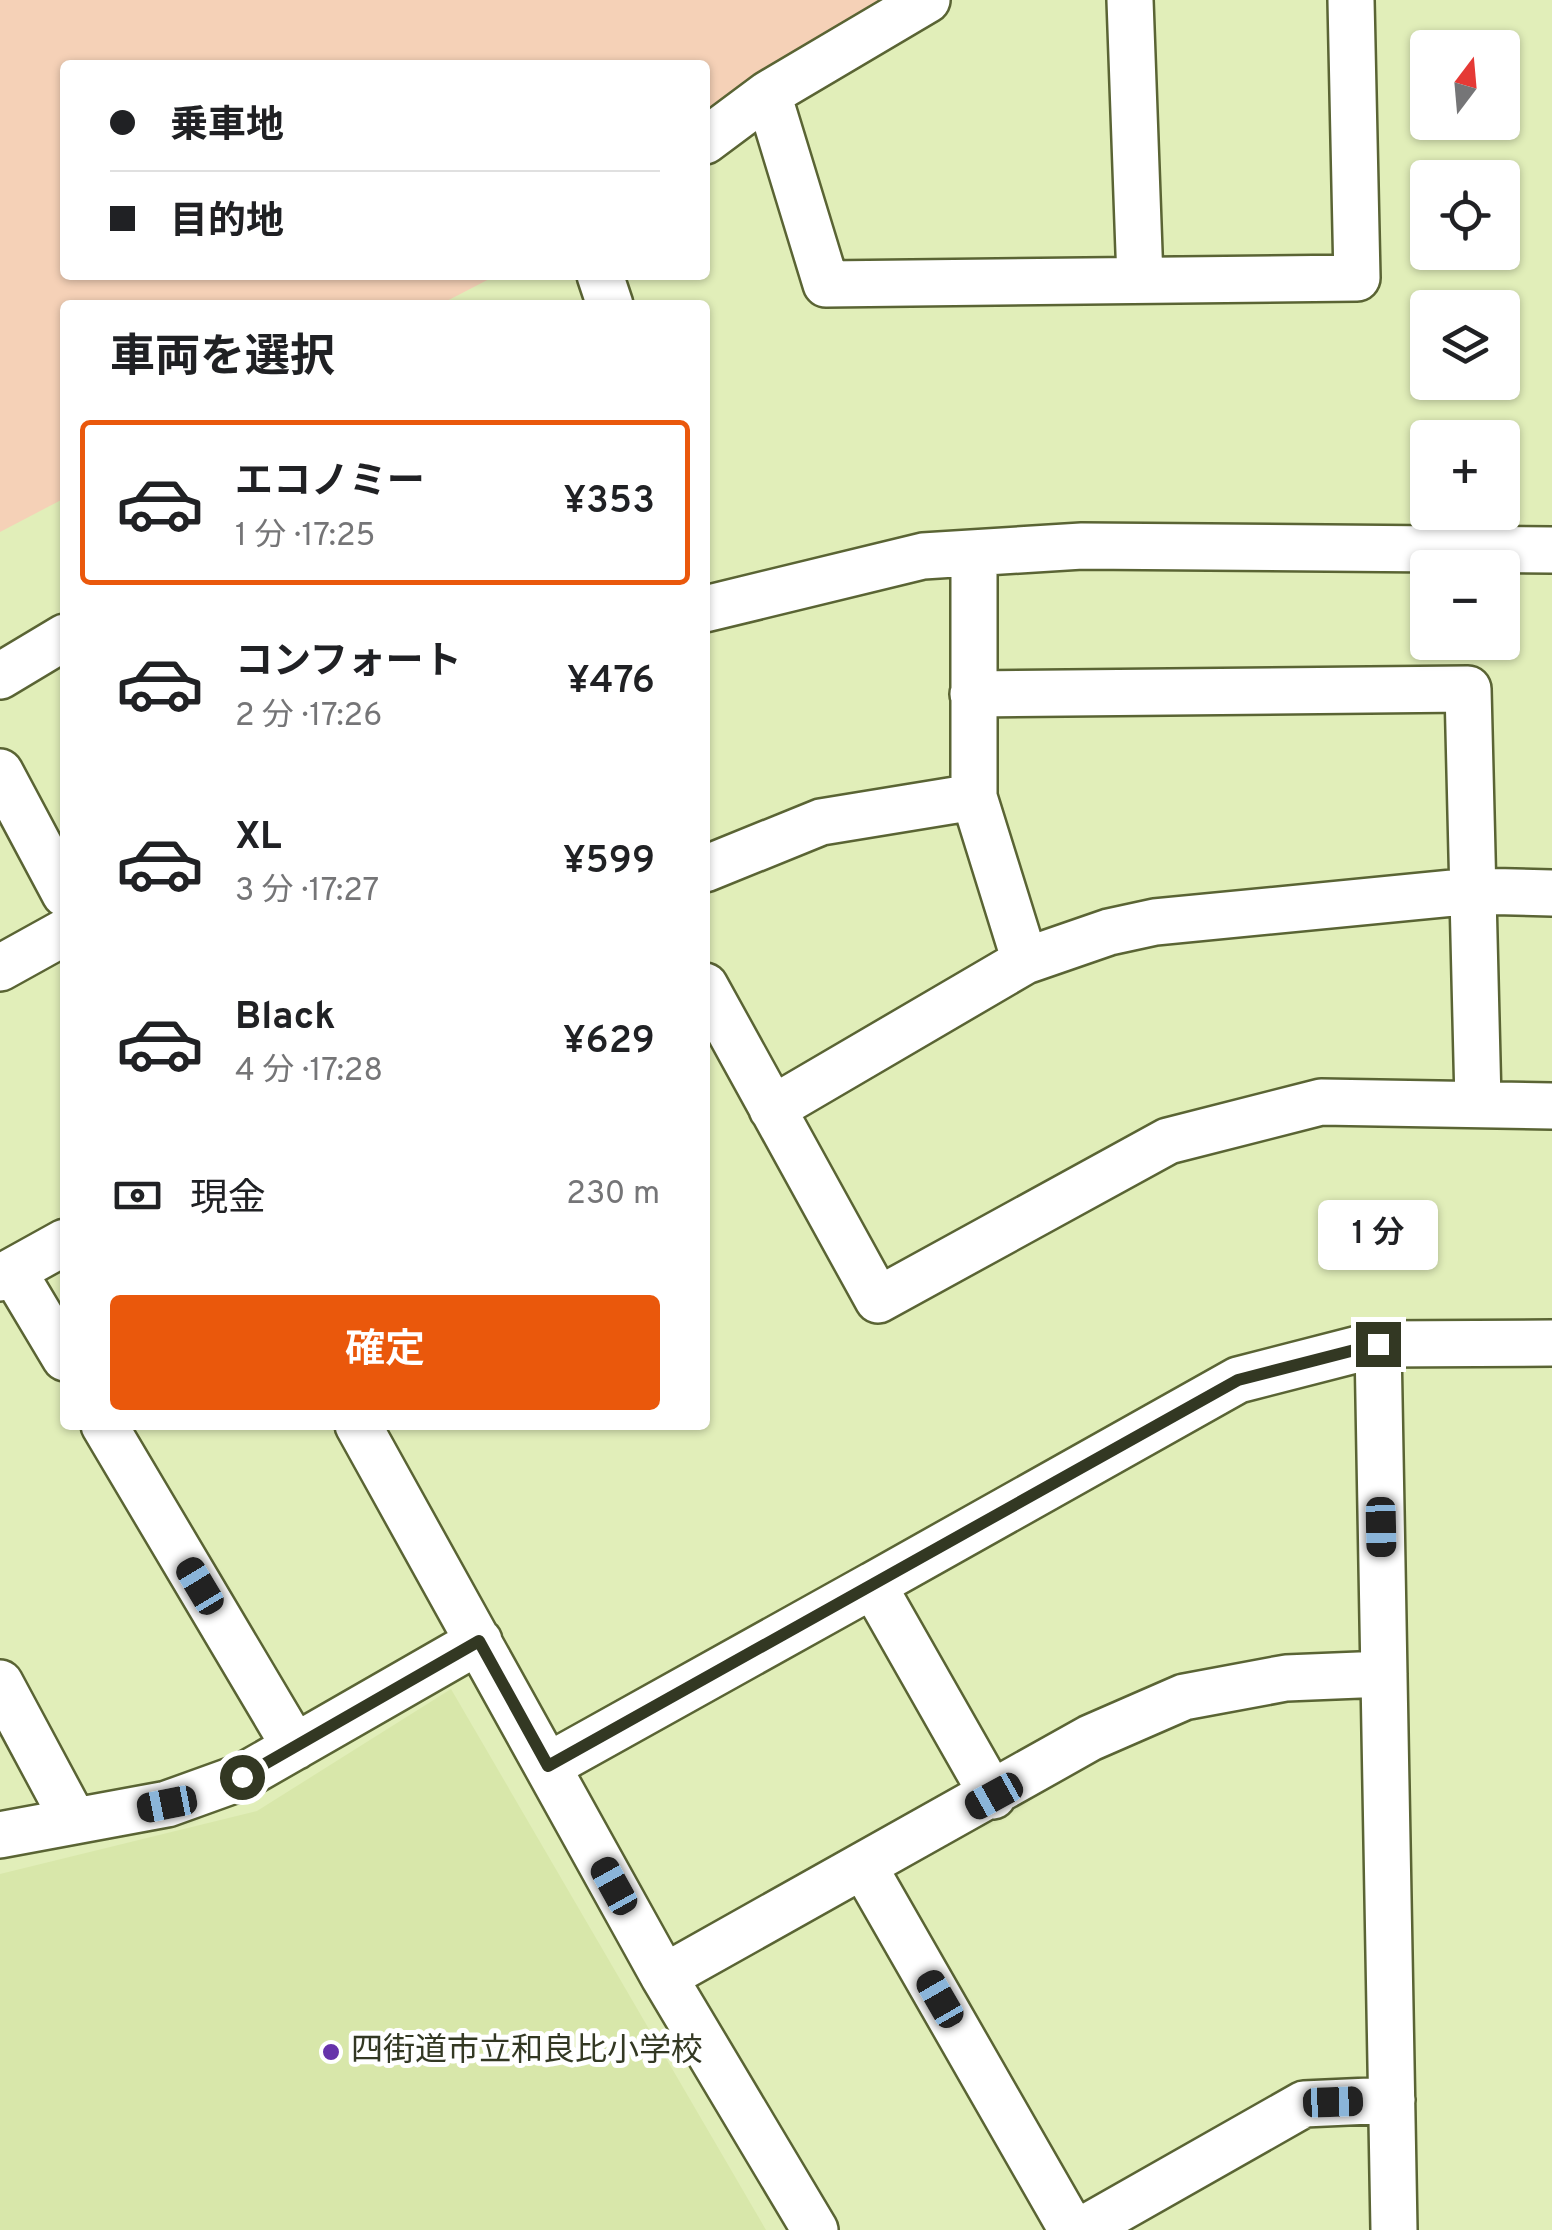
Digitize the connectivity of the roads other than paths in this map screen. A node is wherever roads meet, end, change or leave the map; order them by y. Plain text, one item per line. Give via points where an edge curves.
1 (927, 0) edge
2 (1130, 0) edge
3 (1351, 0) edge
4 (768, 94) junction
5 (710, 137) edge
6 (1140, 280) junction
7 (1552, 550) edge
8 (974, 553) junction
9 (710, 607) edge
10 (60, 640) edge
11 (0, 676) edge
12 (973, 694) junction
13 (0, 772) edge
14 (974, 797) junction
15 (710, 866) edge
16 (60, 885) edge
17 (1473, 892) junction
18 (1552, 893) edge
19 (60, 935) edge
20 (1025, 962) junction
21 (0, 968) edge
22 (710, 995) edge
23 (1478, 1102) junction
24 (1552, 1106) edge
25 (772, 1108) junction
26 (60, 1245) edge
27 (6, 1274) edge
28 (1552, 1343) edge
29 (1378, 1344) junction
30 (60, 1351) edge
31 (107, 1430) edge
32 (361, 1430) edge
33 (873, 1585) junction
34 (479, 1641) junction
35 (1384, 1674) junction
36 (0, 1684) edge
37 (295, 1746) junction
38 (548, 1766) junction
39 (994, 1796) junction
40 (74, 1821) junction
41 (0, 1835) edge
42 (864, 1867) junction
43 (664, 1976) junction
44 (1392, 2100) junction
45 (815, 2230) edge
46 (1072, 2230) edge
47 (1082, 2230) edge
48 (1394, 2230) edge

1 - 4 street
2 - 6 street
3 - 6 street via 1357,278
4 - 5 street
4 - 6 street via 826,284
7 - 8 street via 1082,546
8 - 9 street via 923,556
8 - 12 street
10 - 11 street
12 - 14 street
12 - 17 street via 1468,689
13 - 16 street
14 - 15 street via 821,822
14 - 20 street
17 - 18 street
17 - 20 street via 1155,922
17 - 23 street
19 - 21 street
20 - 25 street
22 - 25 street
23 - 24 street
23 - 25 street via 1321,1102 1168,1141 878,1300
26 - 27 street
27 - 30 street
28 - 29 street
29 - 33 street via 1238,1380
29 - 35 street
31 - 37 street
32 - 34 street
33 - 38 street
33 - 39 street
34 - 37 street
34 - 38 street
35 - 39 street via 1286,1678 1184,1697 1090,1738
35 - 44 street
36 - 40 street
37 - 40 street via 242,1777 167,1804
38 - 43 street
39 - 42 street
40 - 41 street
42 - 43 street
42 - 46 street
43 - 45 street
44 - 47 street via 1304,2104
44 - 48 street

